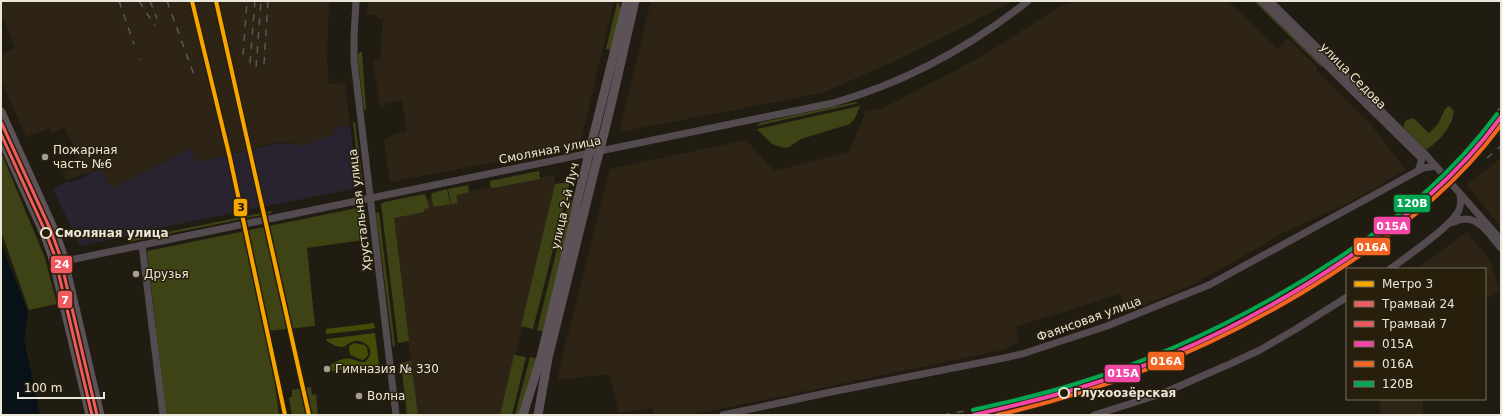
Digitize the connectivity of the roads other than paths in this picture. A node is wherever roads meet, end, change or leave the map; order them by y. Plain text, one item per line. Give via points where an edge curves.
1 (356, 1) edge
2 (627, 1) edge
3 (635, 1) edge
4 (1028, 1) edge
5 (1261, 1) edge
6 (1270, 1) edge
7 (1, 112) edge
8 (1, 138) edge
9 (600, 151) junction
10 (589, 154) junction
11 (1436, 166) junction
12 (1418, 171) junction
13 (1460, 194) junction
14 (370, 198) junction
15 (1450, 223) junction
16 (1501, 240) edge
17 (142, 245) junction
18 (1501, 248) edge
19 (64, 261) junction
20 (54, 263) junction
21 (1391, 268) edge
22 (1346, 298) edge
23 (90, 415) edge
24 (100, 415) edge
25 (163, 415) edge
26 (396, 415) edge
27 (523, 415) edge
28 (538, 415) edge
29 (723, 415) edge
30 (1094, 415) edge

1 - 14 street, Хрустальная улица via 354,61
2 - 10 main road, улица 2-й Луч
3 - 9 main road, улица 2-й Луч
4 - 9 street, Смоляная улица via 944,57 862,94 823,105
5 - 12 street, улица Седова via 1422,159
6 - 11 street, улица Седова
7 - 19 main road via 54,230
8 - 20 main road via 44,233
9 - 10 street, Смоляная улица
9 - 28 main road, улица 2-й Луч via 548,358
10 - 14 street, Смоляная улица
10 - 27 main road, улица 2-й Луч via 548,328
11 - 12 street, Фаянсовая улица
11 - 13 street, улица Седова
12 - 29 street, Фаянсовая улица via 1209,285 1107,326 1016,355
13 - 15 street via 1460,208
13 - 16 street, улица Седова
14 - 17 street, Смоляная улица
14 - 26 street, Хрустальная улица
15 - 18 street via 1465,219 1474,220
15 - 21 street
17 - 19 street, Смоляная улица
17 - 25 street
19 - 20 street, Смоляная улица
19 - 24 main road
20 - 23 main road
22 - 30 street via 1239,360 1161,394

